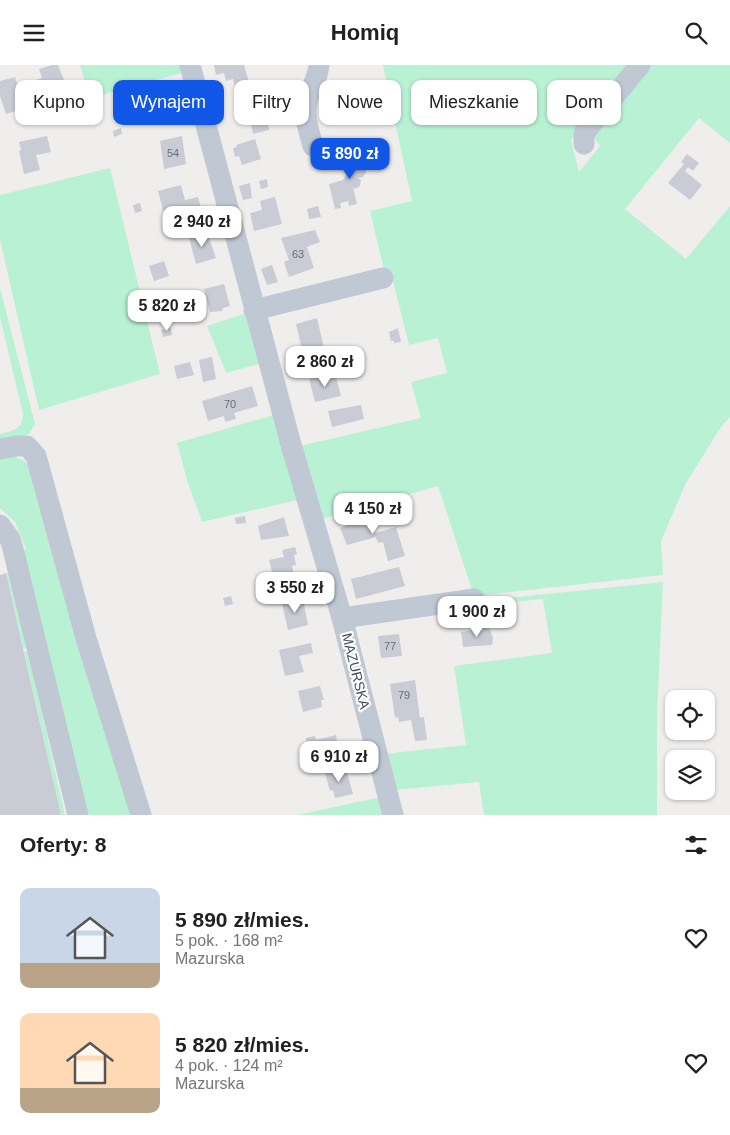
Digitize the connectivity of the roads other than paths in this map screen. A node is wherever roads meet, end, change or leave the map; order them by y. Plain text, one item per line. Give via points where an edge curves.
1 (190, 65) edge
2 (319, 65) edge
3 (640, 65) edge
4 (584, 143) dead end
5 (313, 146) dead end
6 (383, 278) dead end
7 (254, 310) junction
8 (0, 449) edge
9 (0, 525) edge
10 (7, 551) edge
11 (474, 599) dead end
12 (342, 618) junction
13 (78, 815) edge
14 (141, 815) edge
15 (393, 815) edge

1 - 7 street, MAZURSKA
2 - 5 street via 307,102 306,118
3 - 4 street via 584,133
6 - 7 street
7 - 12 street, MAZURSKA
8 - 14 street via 27,446 36,456 86,638
9 - 10 street via 10,539
10 - 13 street
11 - 12 street
12 - 15 street, MAZURSKA

